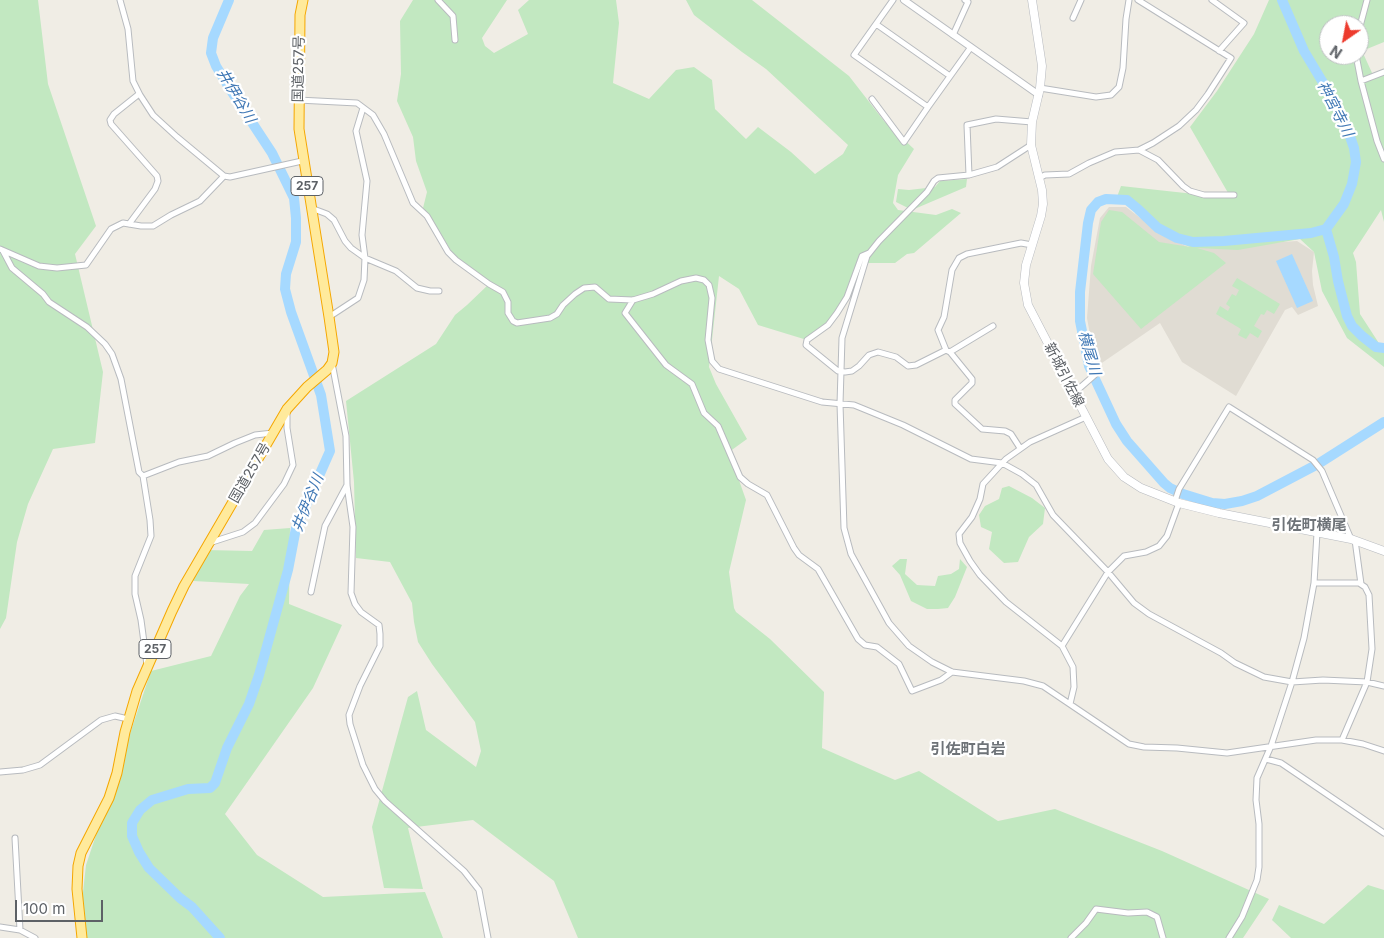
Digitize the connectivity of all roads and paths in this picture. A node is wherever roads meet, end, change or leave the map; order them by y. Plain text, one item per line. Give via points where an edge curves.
1 (120, 0) edge
2 (303, 0) edge
3 (438, 0) edge
4 (893, 0) edge
5 (904, 0) edge
6 (965, 0) edge
7 (1032, 0) edge
8 (1081, 0) edge
9 (1129, 0) edge
10 (1138, 0) edge
11 (1212, 0) edge
12 (1367, 0) edge
13 (1363, 15) edge
14 (1073, 18) dead end
15 (876, 24) junction
16 (953, 35) junction
17 (455, 40) dead end
18 (971, 47) junction
19 (1219, 51) junction
20 (1358, 65) edge
21 (1384, 72) edge
22 (950, 76) junction
23 (1361, 82) junction
24 (1039, 92) junction
25 (139, 94) junction
26 (872, 99) dead end
27 (298, 100) junction
28 (928, 107) junction
29 (363, 108) junction
30 (1032, 122) junction
31 (1031, 145) junction
32 (1140, 150) junction
33 (1384, 158) edge
34 (302, 160) junction
35 (969, 175) junction
36 (224, 176) junction
37 (1040, 178) junction
38 (1234, 195) dead end
39 (310, 207) junction
40 (129, 224) junction
41 (1032, 245) junction
42 (2, 250) edge
43 (871, 251) junction
44 (365, 258) junction
45 (439, 291) dead end
46 (633, 300) junction
47 (329, 317) junction
48 (992, 326) dead end
49 (948, 351) junction
50 (330, 366) junction
51 (840, 371) junction
52 (1098, 372) dead end
53 (1074, 394) junction
54 (840, 404) junction
55 (287, 409) junction
56 (1086, 417) junction
57 (273, 433) junction
58 (1020, 448) junction
59 (1002, 463) junction
60 (143, 476) junction
61 (347, 485) junction
62 (1176, 500) junction
63 (1317, 532) junction
64 (1353, 540) junction
65 (209, 543) junction
66 (1384, 550) edge
67 (1108, 572) junction
68 (1314, 583) junction
69 (1361, 584) junction
70 (311, 592) dead end
71 (1062, 646) junction
72 (147, 669) junction
73 (952, 672) junction
74 (1292, 682) junction
75 (1367, 682) junction
76 (1384, 686) edge
77 (1070, 704) junction
78 (128, 719) junction
79 (1342, 740) junction
80 (1271, 746) junction
81 (1384, 752) edge
82 (1266, 759) junction
83 (0, 772) edge
84 (1384, 833) edge
85 (15, 838) dead end
86 (0, 927) edge
87 (20, 930) junction
88 (35, 938) edge
89 (82, 938) edge
90 (488, 938) edge
91 (1071, 938) edge
92 (1163, 938) edge
93 (1229, 938) edge

1 - 25 street via 128,29 133,80
2 - 27 highway, 国道257号 / 257
3 - 17 street via 453,16
4 - 15 street
5 - 16 street
6 - 16 street via 968,2
7 - 24 main road, 新城引佐線 via 1042,66
8 - 14 street
9 - 24 street via 1119,87 1111,94 1096,97
10 - 19 street
11 - 19 street via 1244,23
12 - 13 street
15 - 22 street
15 - 28 street via 854,54
16 - 18 street
18 - 22 street
18 - 24 street
19 - 32 street via 1231,58 1196,110 1179,126
20 - 23 street
21 - 23 street
22 - 28 street
23 - 33 street
24 - 30 main road, 新城引佐線
25 - 36 street via 153,115
25 - 40 street via 110,120 158,181
26 - 28 street via 904,142
27 - 29 street via 352,102
27 - 34 highway, 国道257号 / 257
29 - 44 street via 356,131 367,181 362,235
29 - 46 street via 373,115 384,134 413,203 427,216 456,260 503,292 513,321 550,318 584,288 595,287 609,299
30 - 31 main road, 新城引佐線
30 - 35 street via 996,119 967,125
31 - 35 street via 998,167
31 - 37 main road, 新城引佐線
32 - 37 street via 1115,152 1069,174
32 - 38 street via 1158,160 1190,191 1204,195
34 - 36 street via 230,178
34 - 39 highway, 国道257号 / 257
35 - 43 street via 938,178
36 - 40 street via 200,201 153,226
37 - 41 main road, 新城引佐線 via 1043,204
39 - 44 street via 334,220 345,241
39 - 47 highway, 国道257号 / 257
40 - 42 street via 123,223 111,229 86,265 39,266
41 - 49 street via 1021,243 959,258 952,270 944,317 938,330
41 - 53 main road, 新城引佐線 via 1024,283 1028,305
42 - 60 street via 12,268 55,307 87,326 112,354 121,379 139,472
43 - 51 street via 842,338
43 - 51 street via 862,256 838,313 807,340 806,345
44 - 45 street via 396,271 417,288
44 - 47 street via 364,280 358,298
46 - 54 street via 681,281 704,280 712,298 708,340 712,361 719,369 794,394
46 - 73 street via 625,313 666,365 692,384 704,412 718,426 740,477 767,495 794,548 818,569 858,639 865,645 877,647 899,664 912,691 941,680
47 - 50 highway, 国道257号 / 257 via 334,352
48 - 49 street
49 - 51 street via 908,366 896,357 878,352 869,355 852,371
49 - 58 street via 972,379 954,404 982,429 1011,434
50 - 55 highway, 国道257号 / 257
50 - 61 street via 346,436
51 - 54 street
52 - 53 street
53 - 56 main road, 新城引佐線
54 - 59 street via 854,406 903,425 971,459
54 - 73 street via 844,528 851,554 889,623 909,646
55 - 57 highway, 国道257号 / 257
55 - 65 street via 293,465 284,484 255,523 243,532
56 - 58 street
56 - 62 main road, 新城引佐線 via 1108,459 1124,477 1141,488
57 - 60 street via 235,442 208,456 178,462
57 - 65 highway, 国道257号 / 257
58 - 59 street
59 - 67 street via 1036,485 1053,515
59 - 71 street via 983,484 972,517 959,534 960,543 980,575 1006,602
60 - 72 street via 150,536 135,576 135,594
61 - 70 street via 325,526
61 - 90 street via 353,527 352,593 361,612 379,625 380,634 380,646 360,686 349,715 350,724 363,765 375,789 475,884 482,898
62 - 63 main road, 新城引佐線 via 1219,513
62 - 64 street via 1179,489 1229,407 1313,460 1322,471
62 - 67 street via 1167,536 1159,546 1124,556
63 - 64 main road, 新城引佐線
63 - 68 street
64 - 66 main road, 新城引佐線
64 - 69 street
65 - 72 highway, 国道257号 / 257 via 184,586
67 - 71 street
67 - 74 street via 1149,614 1235,664 1264,677
68 - 69 street
68 - 74 street
69 - 75 street via 1369,595 1372,649
71 - 77 street via 1073,667 1074,687
72 - 78 highway, 国道257号 / 257
73 - 77 street via 1036,684
74 - 75 street
74 - 80 street
75 - 76 street
75 - 79 street
77 - 80 street via 1129,744 1227,753
78 - 83 street via 115,716 101,720 40,766
78 - 89 highway, 国道257号 / 257 via 116,779 78,866
79 - 80 street
79 - 81 street
80 - 82 street
82 - 84 street via 1281,763
82 - 93 street via 1257,778 1260,867 1242,918
85 - 87 street
86 - 87 street
87 - 88 street
91 - 92 street via 1096,909 1147,912 1157,917

